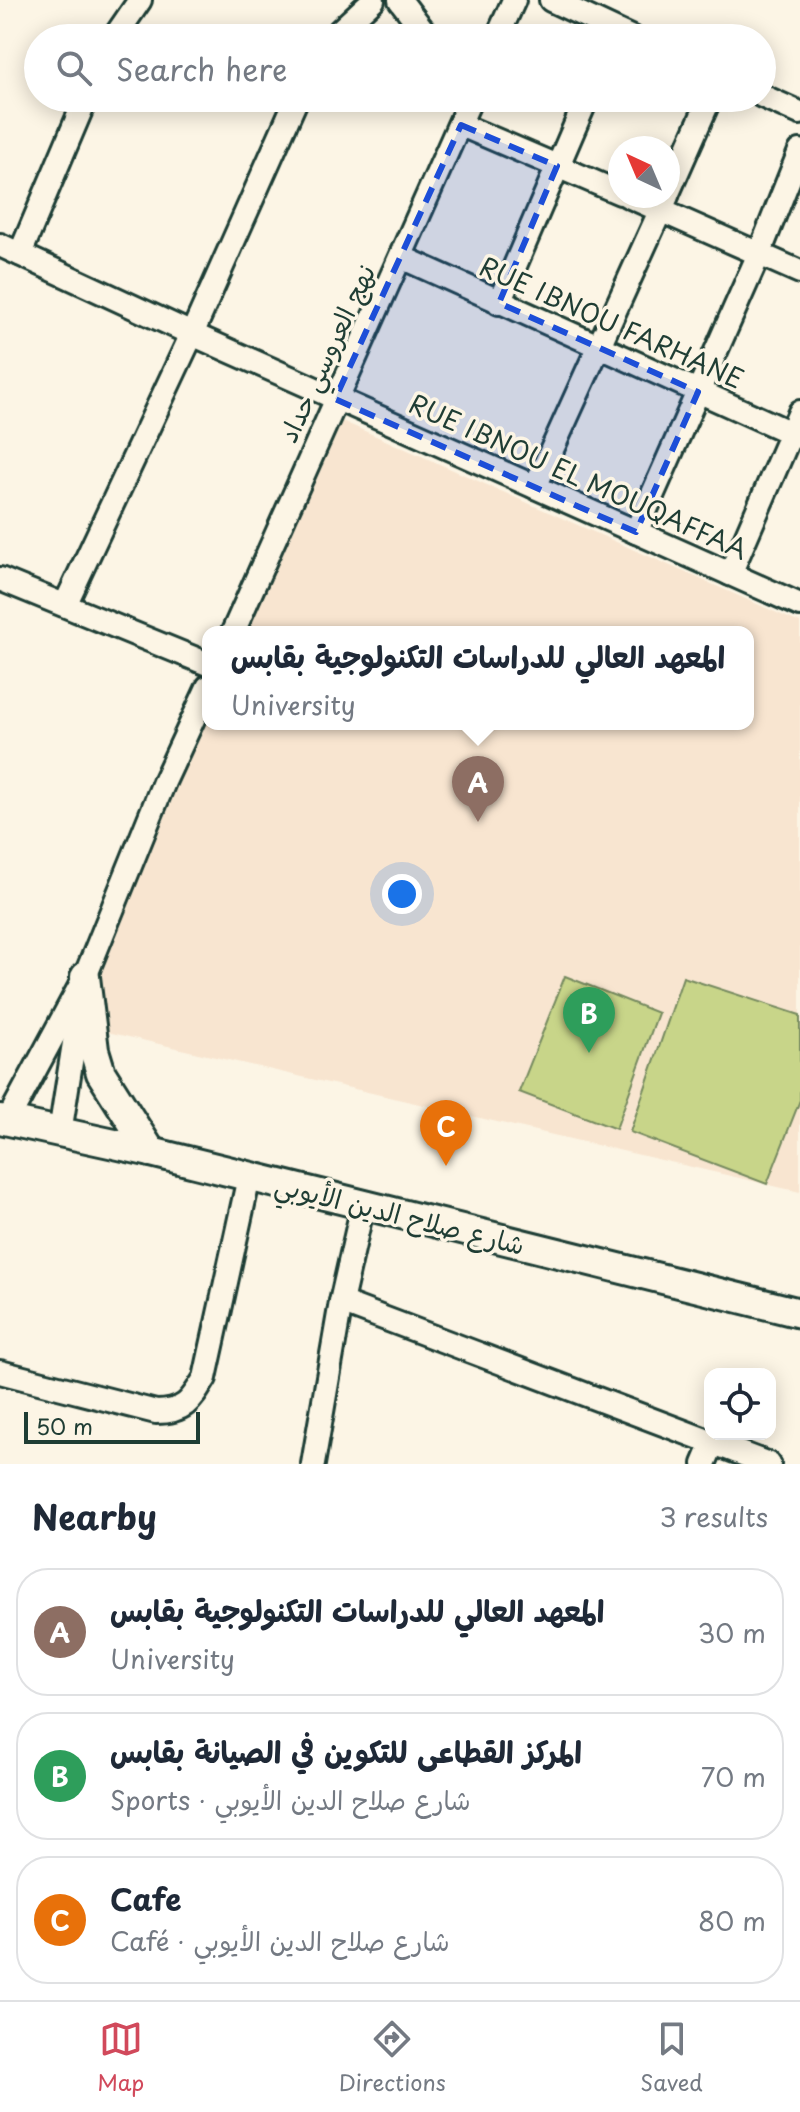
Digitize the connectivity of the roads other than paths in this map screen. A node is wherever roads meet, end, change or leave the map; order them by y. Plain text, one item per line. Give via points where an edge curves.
1 (140, 0) edge
2 (373, 0) edge
3 (400, 0) edge
4 (514, 0) edge
5 (551, 0) edge
6 (124, 24) edge
7 (347, 24) edge
8 (418, 24) edge
9 (503, 24) edge
10 (598, 24) edge
11 (776, 102) edge
12 (79, 112) edge
13 (291, 112) edge
14 (466, 112) edge
15 (581, 112) edge
16 (704, 112) edge
17 (800, 113) edge
18 (461, 125) junction
19 (800, 151) edge
20 (557, 166) junction
21 (680, 166) edge
22 (608, 188) edge
23 (661, 208) edge
24 (679, 208) edge
25 (10, 249) edge
26 (759, 254) junction
27 (401, 257) junction
28 (800, 272) edge
29 (499, 303) junction
30 (192, 334) junction
31 (599, 348) junction
32 (698, 392) junction
33 (335, 399) junction
34 (800, 412) edge
35 (795, 435) edge
36 (535, 487) junction
37 (636, 532) junction
38 (730, 574) junction
39 (0, 579) edge
40 (65, 605) junction
41 (800, 605) edge
42 (236, 626) edge
43 (202, 662) edge
44 (202, 700) edge
45 (85, 977) junction
46 (4, 1120) edge
47 (60, 1133) junction
48 (151, 1152) junction
49 (249, 1177) junction
50 (363, 1205) junction
51 (341, 1302) junction
52 (800, 1313) edge
53 (0, 1372) edge
54 (708, 1454) edge
55 (313, 1464) edge
56 (769, 1464) edge

1 - 6 street
2 - 7 street
3 - 8 street
4 - 9 street
5 - 10 street
11 - 17 street
12 - 25 street
13 - 30 street
14 - 18 street, نهج العروسي حداد
15 - 20 street
16 - 21 street
18 - 20 street
18 - 27 street, نهج العروسي حداد
19 - 26 street
20 - 22 street
20 - 29 street
23 - 31 street
24 - 26 street
25 - 30 street, RUE IBNOU EL MOUQAFFAA
26 - 28 street
26 - 32 street
27 - 29 street, RUE IBNOU FARHANE
27 - 33 street, نهج العروسي حداد
29 - 31 street, RUE IBNOU FARHANE
30 - 33 street, RUE IBNOU EL MOUQAFFAA
30 - 40 street
31 - 32 street, RUE IBNOU FARHANE
31 - 36 street
32 - 35 street, RUE IBNOU FARHANE
32 - 37 street
33 - 36 street, RUE IBNOU EL MOUQAFFAA
33 - 42 street, نهج العروسي حداد
34 - 35 street
35 - 38 street
36 - 37 street, RUE IBNOU EL MOUQAFFAA
37 - 38 street, RUE IBNOU EL MOUQAFFAA
38 - 41 street, RUE IBNOU EL MOUQAFFAA
39 - 40 street
40 - 43 street
44 - 45 street
45 - 46 street
45 - 47 street
45 - 48 main road via 101,1073
46 - 47 main road, شارع صلاح الدين الأيوبي
47 - 48 main road, شارع صلاح الدين الأيوبي
48 - 49 main road, شارع صلاح الدين الأيوبي
49 - 50 main road, شارع صلاح الدين الأيوبي
49 - 53 street via 205,1378 176,1412 156,1412
50 - 51 street
50 - 52 main road, شارع صلاح الدين الأيوبي
51 - 54 street
51 - 55 street
54 - 56 street

